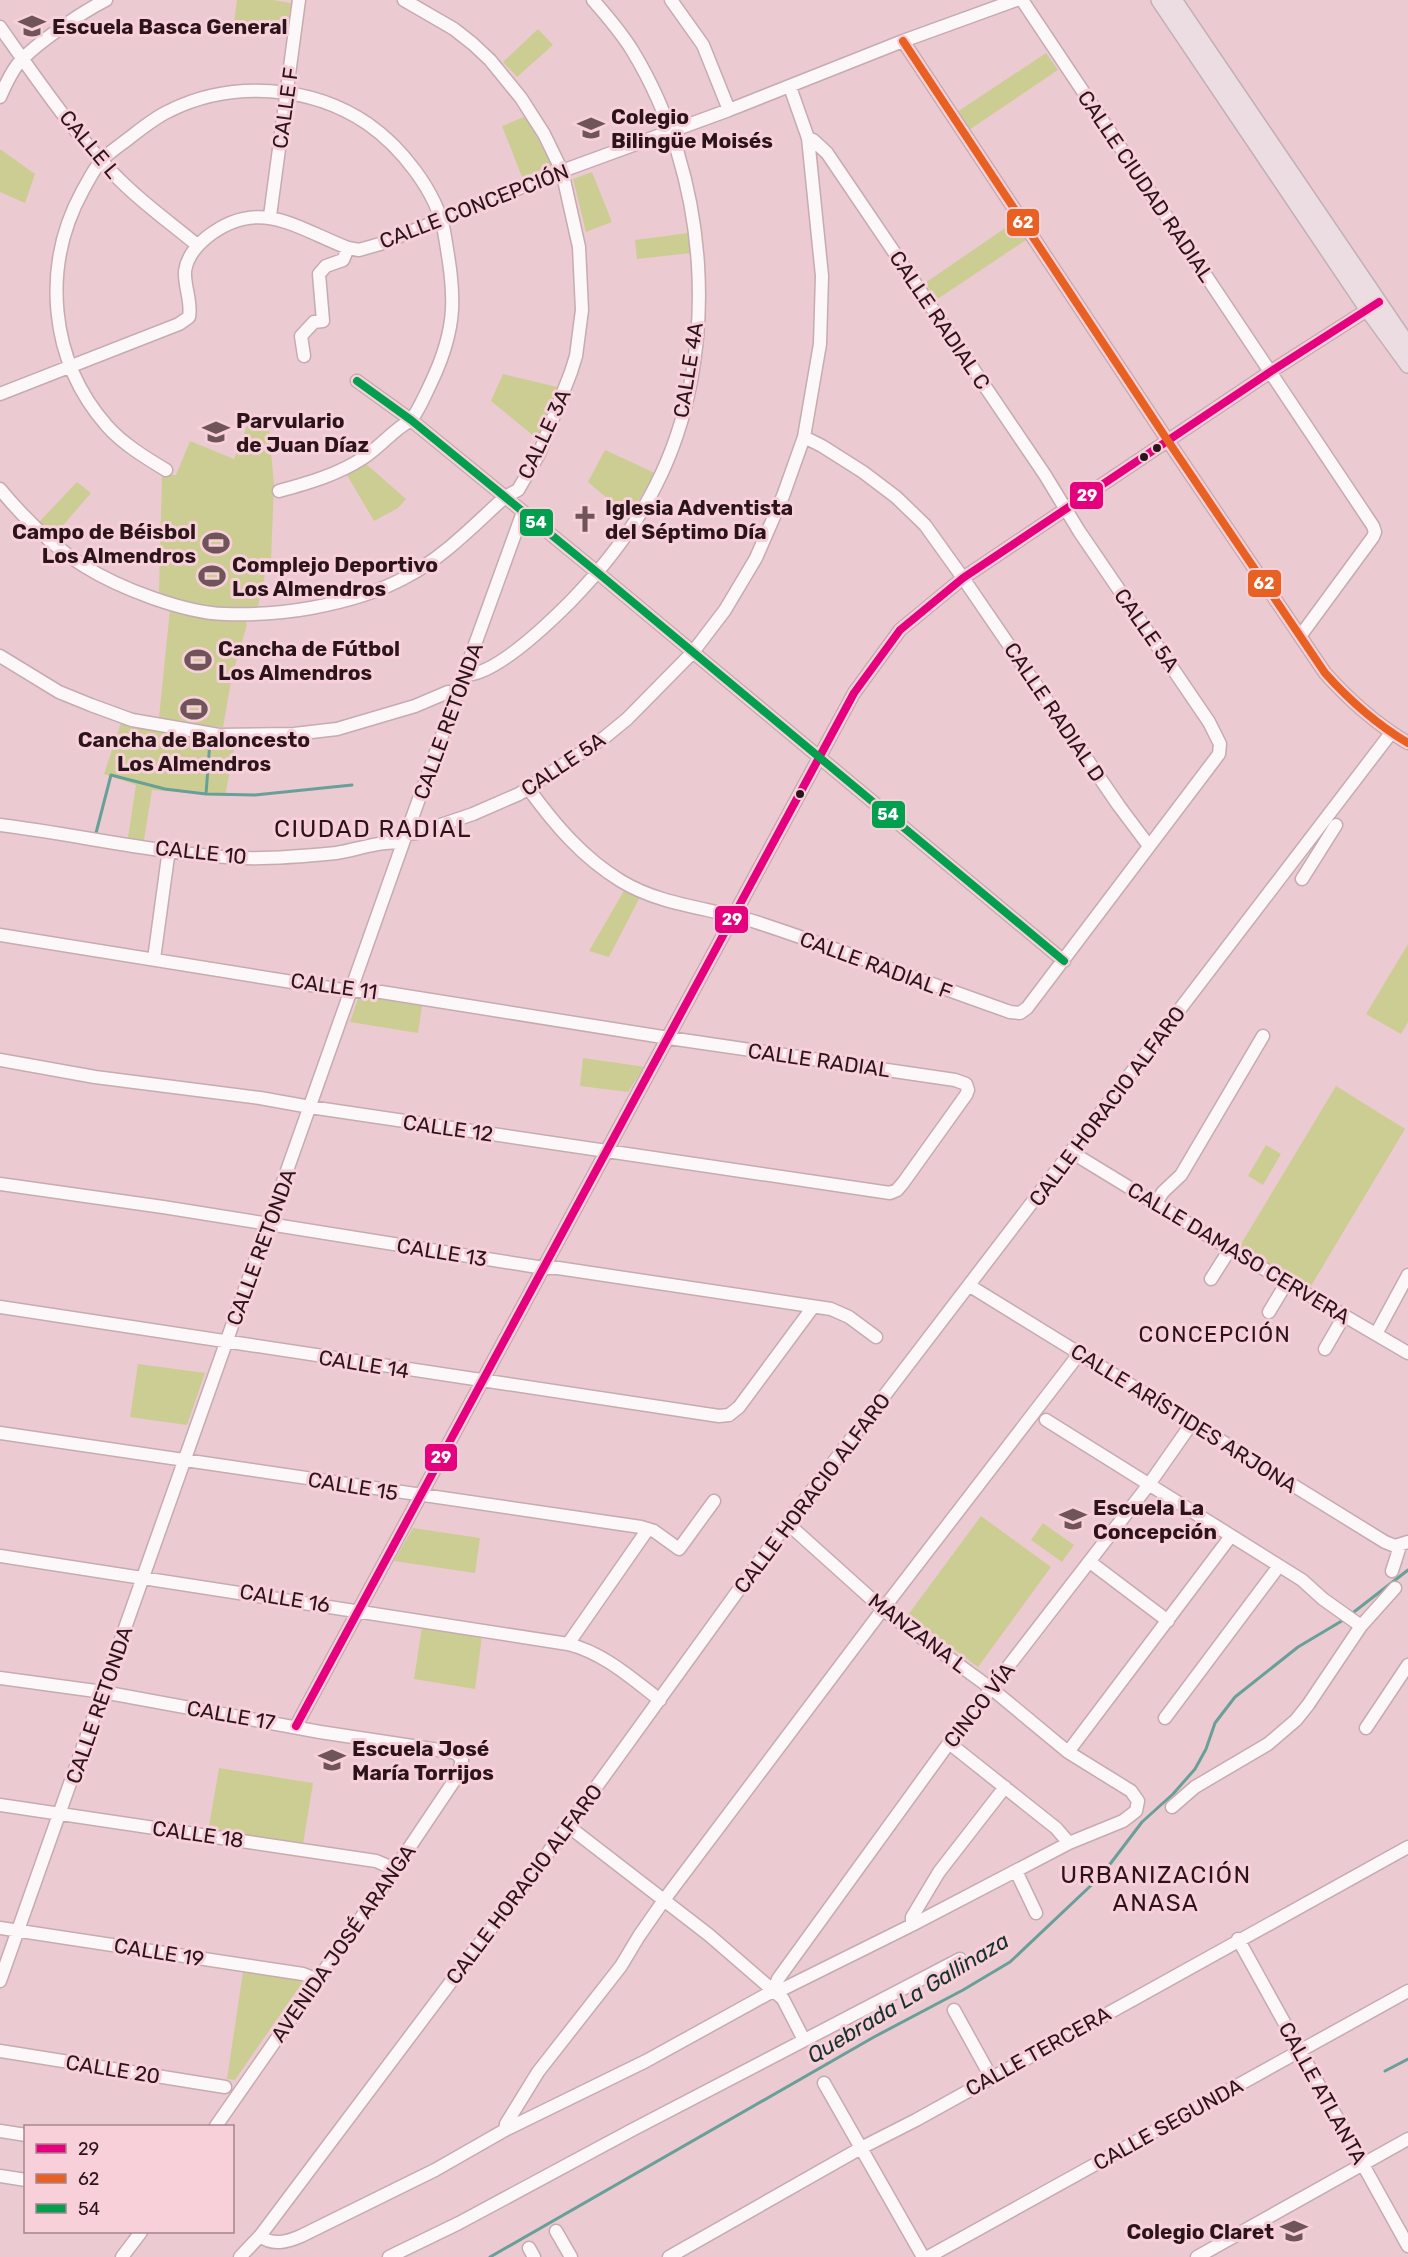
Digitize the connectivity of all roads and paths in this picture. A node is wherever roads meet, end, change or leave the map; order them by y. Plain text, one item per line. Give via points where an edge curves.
1 (106, 0) edge
2 (299, 0) edge
3 (404, 0) edge
4 (593, 0) edge
5 (672, 0) edge
6 (1016, 0) edge
7 (1022, 0) edge
8 (1159, 0) edge
9 (1174, 0) edge
10 (0, 27) edge
11 (903, 41) junction
12 (23, 59) junction
13 (790, 87) junction
14 (287, 92) junction
15 (0, 98) edge
16 (729, 110) junction
17 (671, 132) junction
18 (808, 138) junction
19 (102, 160) junction
20 (562, 171) junction
21 (270, 216) junction
22 (441, 219) junction
23 (197, 245) junction
24 (348, 248) junction
25 (1373, 306) junction
26 (1408, 345) edge
27 (304, 356) dead end
28 (1408, 365) edge
29 (70, 368) junction
30 (1270, 372) junction
31 (357, 381) dead end
32 (0, 394) edge
33 (411, 420) junction
34 (804, 437) junction
35 (1168, 441) junction
36 (166, 470) dead end
37 (0, 489) edge
38 (279, 491) dead end
39 (505, 497) junction
40 (1066, 509) junction
41 (523, 512) junction
42 (598, 573) junction
43 (963, 578) junction
44 (1300, 635) junction
45 (693, 652) junction
46 (0, 656) edge
47 (464, 675) junction
48 (458, 692) junction
49 (1391, 733) junction
50 (1408, 743) edge
51 (819, 758) junction
52 (528, 788) junction
53 (0, 825) edge
54 (1328, 829) junction
55 (405, 838) junction
56 (1149, 846) junction
57 (169, 849) junction
58 (1302, 879) dead end
59 (733, 918) junction
60 (0, 935) edge
61 (154, 959) junction
62 (1064, 961) junction
63 (353, 990) junction
64 (1263, 1036) dead end
65 (669, 1038) junction
66 (0, 1060) edge
67 (310, 1107) junction
68 (607, 1152) junction
69 (1071, 1152) junction
70 (0, 1184) edge
71 (897, 1190) joint
72 (1155, 1204) junction
73 (270, 1225) junction
74 (1230, 1249) junction
75 (544, 1268) junction
76 (1408, 1275) edge
77 (1211, 1279) dead end
78 (1287, 1282) junction
79 (970, 1286) junction
80 (0, 1307) edge
81 (813, 1307) junction
82 (1269, 1312) dead end
83 (1344, 1316) junction
84 (1376, 1334) junction
85 (876, 1337) dead end
86 (226, 1343) junction
87 (1325, 1349) dead end
88 (1408, 1353) edge
89 (1079, 1354) junction
90 (483, 1382) junction
91 (1046, 1420) dead end
92 (1192, 1423) junction
93 (0, 1433) edge
94 (185, 1459) junction
95 (1150, 1484) junction
96 (420, 1496) junction
97 (714, 1502) dead end
98 (788, 1523) junction
99 (648, 1529) junction
100 (1231, 1536) junction
101 (1404, 1544) edge
102 (0, 1556) edge
103 (1089, 1562) junction
104 (1279, 1566) junction
105 (1392, 1571) dead end
106 (143, 1577) junction
107 (1395, 1588) dead end
108 (359, 1610) junction
109 (887, 1613) junction
110 (1168, 1621) junction
111 (1358, 1624) junction
112 (568, 1644) junction
113 (1408, 1665) edge
114 (0, 1678) edge
115 (992, 1689) junction
116 (103, 1692) junction
117 (660, 1700) junction
118 (1165, 1718) dead end
119 (296, 1726) junction
120 (1366, 1728) dead end
121 (948, 1743) junction
122 (1068, 1752) junction
123 (460, 1757) joint
124 (1005, 1787) junction
125 (0, 1805) edge
126 (1172, 1807) dead end
127 (61, 1814) junction
128 (568, 1826) junction
129 (1069, 1843) junction
130 (1408, 1846) edge
131 (395, 1869) junction
132 (1016, 1870) junction
133 (664, 1900) junction
134 (1036, 1913) dead end
135 (912, 1925) junction
136 (0, 1928) edge
137 (19, 1930) junction
138 (1238, 1939) junction
139 (960, 1959) dead end
140 (318, 1980) junction
141 (0, 1982) edge
142 (773, 1991) junction
143 (1408, 1991) edge
144 (954, 2010) dead end
145 (804, 2040) junction
146 (0, 2051) edge
147 (1300, 2051) junction
148 (991, 2077) junction
149 (824, 2084) dead end
150 (225, 2087) dead end
151 (217, 2125) edge
152 (505, 2130) junction
153 (0, 2131) edge
154 (24, 2135) edge
155 (1408, 2139) edge
156 (861, 2148) junction
157 (1362, 2164) junction
158 (0, 2176) edge
159 (24, 2180) edge
160 (556, 2231) dead end
161 (140, 2233) edge
162 (260, 2236) junction
163 (1408, 2246) edge
164 (122, 2257) edge
165 (240, 2257) edge
166 (389, 2257) edge
167 (571, 2257) edge
168 (669, 2257) edge
169 (923, 2257) edge
170 (928, 2257) edge
171 (1197, 2257) edge

1 - 12 street
2 - 14 street, CALLE F
3 - 20 street, CALLE 3A via 454,29 490,60 527,107
4 - 17 street, CALLE 4A via 646,74
5 - 16 street via 703,45
6 - 11 street, CALLE CONCEPCIÓN
7 - 30 street, CALLE CIUDAD RADIAL
8 - 25 main road
9 - 25 main road
10 - 12 street, CALLE L
11 - 13 street, CALLE CONCEPCIÓN
11 - 35 street
12 - 15 street
12 - 19 street, CALLE L
13 - 16 street, CALLE CONCEPCIÓN
13 - 18 street, CALLE 5A
14 - 19 street via 238,92 192,102 150,122
14 - 21 street, CALLE F
14 - 22 street via 315,98 351,113 378,131 404,155
16 - 17 street, CALLE CONCEPCIÓN
17 - 20 street, CALLE CONCEPCIÓN
17 - 42 street, CALLE 4A via 694,225 700,276 690,386 678,431 656,485
18 - 34 street, CALLE 5A via 822,300 820,344
18 - 40 street, CALLE RADIAL C via 827,153
19 - 23 street, CALLE L via 126,186
19 - 29 street via 73,208 58,262 56,315
20 - 22 street, CALLE CONCEPCIÓN
20 - 39 street, CALLE 3A via 582,277 576,356 539,454 518,490
21 - 23 street, CALLE CONCEPCIÓN via 239,219 217,229
21 - 24 street, CALLE CONCEPCIÓN
22 - 24 street, CALLE CONCEPCIÓN via 380,244 359,250
22 - 33 street via 453,294 451,326 444,356
23 - 29 street, CALLE CONCEPCIÓN via 185,272 189,317
24 - 27 street via 343,261 326,266 319,273 323,321 314,322 302,336
25 - 26 main road
25 - 28 main road
25 - 30 street
29 - 32 street, CALLE CONCEPCIÓN
29 - 36 street via 86,399 108,428
30 - 35 street
30 - 44 street, CALLE CIUDAD RADIAL via 1375,532
31 - 33 street
33 - 38 street via 342,471
33 - 39 street
34 - 43 street, CALLE RADIAL D via 896,497 925,525
34 - 45 street, CALLE 5A via 756,558 725,610
35 - 40 street
35 - 44 street
37 - 39 street, CALLE 3A via 40,532 84,566 169,603 224,614 301,610 375,591 406,578 438,557
39 - 41 street
40 - 43 street
40 - 56 street, CALLE 5A via 1220,744 1218,754
41 - 42 street
41 - 47 street, CALLE RETONDA
42 - 45 street
42 - 47 street, CALLE 4A via 553,620 516,651 475,675
43 - 51 street via 918,613 886,646 854,693
43 - 56 street, CALLE RADIAL D
44 - 49 street via 1325,673 1351,702
45 - 51 street
45 - 52 street, CALLE 5A via 627,719
46 - 48 street via 59,692 101,709 132,720 219,735 337,729
47 - 48 street, CALLE RETONDA
48 - 55 street, CALLE RETONDA
49 - 50 street
49 - 54 street, CALLE HORACIO ALFARO
51 - 59 street
51 - 62 street
52 - 55 street, CALLE 5A via 473,814
52 - 59 street via 568,840 623,882 672,902
53 - 57 street, CALLE 10
54 - 58 street
54 - 69 street, CALLE HORACIO ALFARO
55 - 57 street, CALLE 10 via 336,852 283,857 244,858
55 - 63 street, CALLE RETONDA
56 - 62 street
57 - 61 street
59 - 62 street, CALLE RADIAL F via 1010,1012 1020,1013 1027,1008
59 - 65 street
60 - 61 street, CALLE 11
61 - 63 street, CALLE 11
63 - 65 street, CALLE 11
63 - 67 street, CALLE RETONDA
64 - 72 street via 1180,1175
65 - 68 street
65 - 71 street, CALLE RADIAL via 963,1082 968,1086 966,1095
66 - 67 street, CALLE 12
67 - 68 street, CALLE 12
67 - 73 street, CALLE RETONDA
68 - 71 street, CALLE 12 via 882,1192
68 - 75 street
69 - 72 street, CALLE DAMASO CERVERA
69 - 79 street, CALLE HORACIO ALFARO
70 - 73 street, CALLE 13
72 - 74 street, CALLE DAMASO CERVERA
73 - 75 street, CALLE 13
73 - 86 street, CALLE RETONDA
74 - 77 street
74 - 78 street, CALLE DAMASO CERVERA
75 - 81 street, CALLE 13
75 - 90 street
76 - 84 street
78 - 82 street
78 - 83 street, CALLE DAMASO CERVERA
79 - 89 street, CALLE ARÍSTIDES ARJONA
79 - 98 street, CALLE HORACIO ALFARO
80 - 86 street, CALLE 14
81 - 85 street, CALLE 13 via 839,1312
81 - 90 street, CALLE 14 via 729,1415
83 - 84 street, CALLE DAMASO CERVERA
83 - 87 street
84 - 88 street, CALLE DAMASO CERVERA
86 - 90 street, CALLE 14
86 - 94 street, CALLE RETONDA
89 - 92 street, CALLE ARÍSTIDES ARJONA
89 - 109 street
90 - 96 street
91 - 95 street
92 - 95 street, CINCO VÍA
92 - 101 street, CALLE ARÍSTIDES ARJONA via 1385,1542
93 - 94 street, CALLE 15
94 - 96 street, CALLE 15
94 - 106 street, CALLE RETONDA
95 - 100 street
95 - 103 street, CINCO VÍA
96 - 99 street, CALLE 15
96 - 108 street
97 - 99 street, CALLE 15 via 679,1549
98 - 109 street, MANZANA L
98 - 117 street, CALLE HORACIO ALFARO
99 - 112 street
100 - 104 street
100 - 110 street
101 - 105 street
102 - 106 street, CALLE 16
103 - 110 street
103 - 115 street, CINCO VÍA
104 - 111 street
104 - 118 street
106 - 108 street, CALLE 16
106 - 116 street, CALLE RETONDA
107 - 111 street
108 - 112 street, CALLE 16
108 - 119 street
109 - 115 street, MANZANA L
109 - 133 street
110 - 122 street
111 - 126 street via 1296,1720 1268,1744 1195,1786
112 - 117 street, CALLE 16 via 607,1659
113 - 120 street
114 - 116 street, CALLE 17
115 - 121 street, CINCO VÍA
115 - 122 street, MANZANA L
116 - 119 street, CALLE 17
116 - 127 street, CALLE RETONDA
117 - 128 street, CALLE HORACIO ALFARO
119 - 123 street, CALLE 17 via 452,1752
121 - 124 street
121 - 142 street, CINCO VÍA
122 - 129 street, MANZANA L via 1131,1791 1138,1801 1136,1811 1123,1821
123 - 131 street, AVENIDA JOSÉ ARANGA via 458,1775
124 - 129 street
124 - 135 street via 939,1872 912,1917
125 - 127 street, CALLE 18
127 - 131 street, CALLE 18 via 376,1861
127 - 137 street, CALLE RETONDA
128 - 133 street
128 - 162 street, CALLE HORACIO ALFARO
129 - 132 street
130 - 138 street, CALLE TERCERA
131 - 140 street, AVENIDA JOSÉ ARANGA
132 - 134 street
132 - 135 street
133 - 142 street
133 - 152 street via 618,1971 538,2072
135 - 142 street
136 - 137 street, CALLE 19
137 - 140 street, CALLE 19 via 303,1974
137 - 141 street, CALLE RETONDA
138 - 147 street, CALLE ATLANTA
138 - 148 street, CALLE TERCERA
139 - 145 street
140 - 151 street, AVENIDA JOSÉ ARANGA
142 - 145 street via 783,2000
142 - 152 street via 646,2061
143 - 147 street, CALLE SEGUNDA
144 - 148 street
145 - 166 street
146 - 150 street, CALLE 20
147 - 157 street, CALLE ATLANTA
147 - 170 street, CALLE SEGUNDA
148 - 156 street, CALLE TERCERA
149 - 156 street
152 - 162 street via 435,2170 302,2236 282,2242
153 - 154 street
155 - 157 street
156 - 168 street, CALLE TERCERA
156 - 169 street
157 - 163 street, CALLE ATLANTA
157 - 171 street
158 - 159 street
160 - 167 street
161 - 164 street
162 - 165 street, CALLE HORACIO ALFARO

